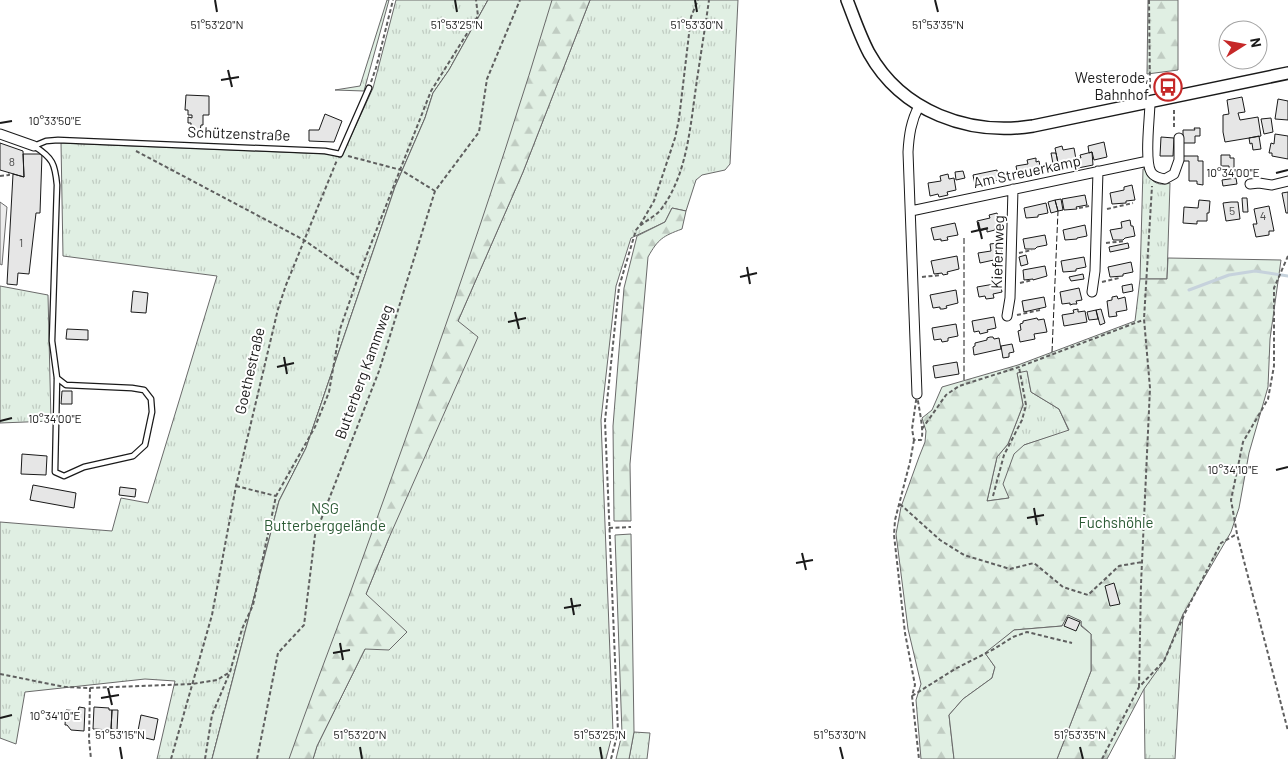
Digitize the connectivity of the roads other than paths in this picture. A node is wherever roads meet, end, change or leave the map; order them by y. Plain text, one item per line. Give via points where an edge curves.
1 (847, 0) edge
2 (1288, 73) edge
3 (369, 88) road end
4 (1150, 102) junction
5 (919, 106) junction
6 (0, 134) edge
7 (1179, 138) dead end
8 (34, 146) junction
9 (1148, 161) junction
10 (1098, 171) junction
11 (1288, 182) edge
12 (1250, 184) dead end
13 (1013, 189) junction
14 (911, 211) junction
15 (1093, 288) road end
16 (1007, 316) road end
17 (57, 378) junction
18 (917, 394) road end

1 - 5 street via 861,38 876,64
2 - 4 street
3 - 8 lane, Schützenstraße via 340,154 58,140
4 - 5 street via 1033,126 1000,129 958,123
4 - 9 street
5 - 14 street via 909,136
6 - 8 street
7 - 9 street via 1178,167 1170,177 1156,176 1151,172
8 - 17 lane via 53,161 56,170 52,341
9 - 10 street, Am Streuerkamp
10 - 13 street, Am Streuerkamp
10 - 15 street
11 - 12 street
13 - 14 street, Am Streuerkamp
13 - 16 street, Kiefernweg via 1011,285
14 - 18 street
17 - 17 lane via 66,385 144,390 150,399 152,412 145,445 134,456 84,467 64,476 55,472

